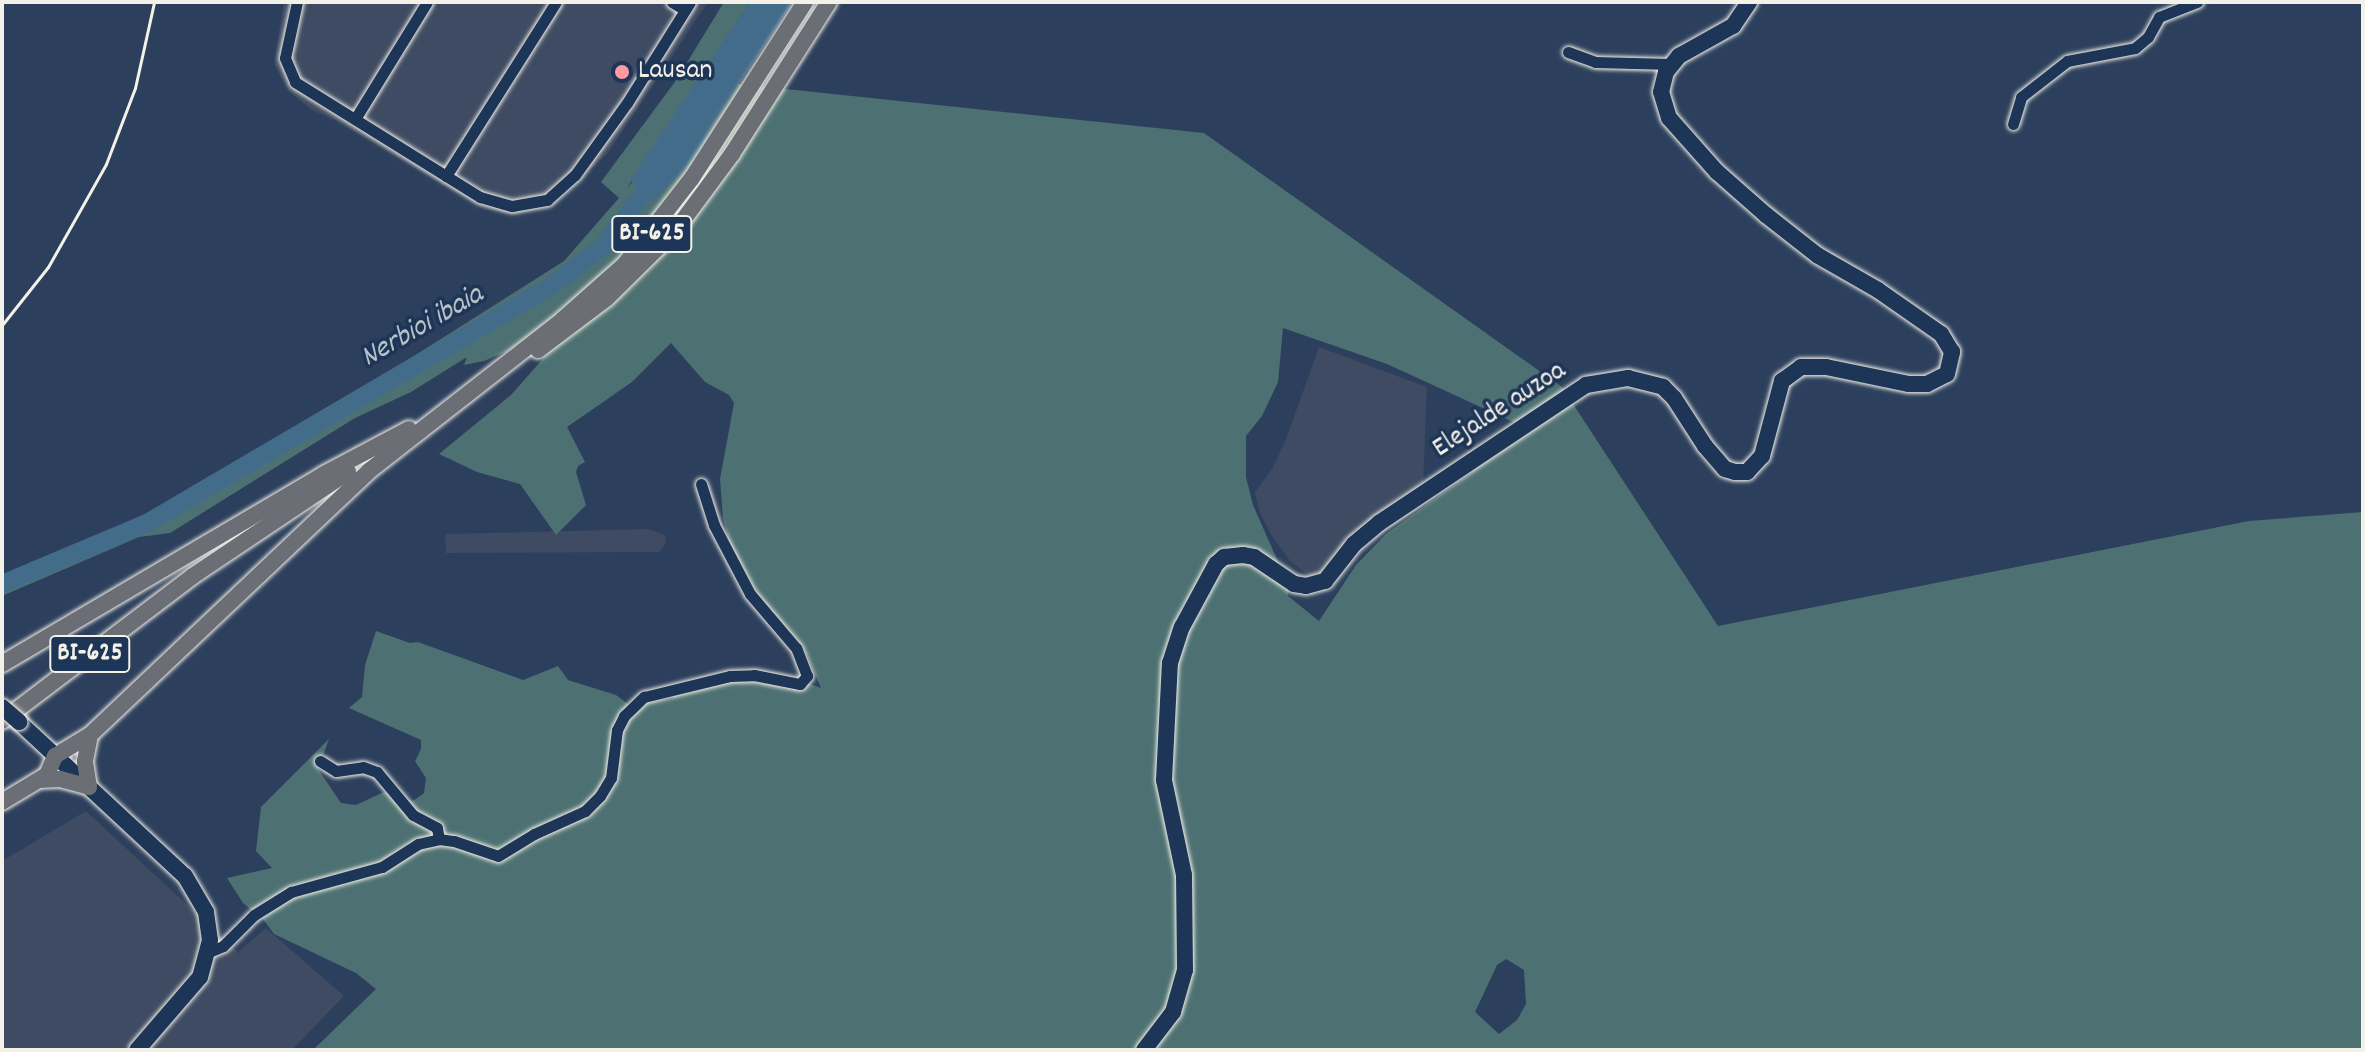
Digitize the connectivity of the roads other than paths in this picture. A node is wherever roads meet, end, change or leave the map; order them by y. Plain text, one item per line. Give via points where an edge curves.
1 (297, 2) edge
2 (427, 2) edge
3 (556, 2) edge
4 (672, 2) edge
5 (805, 2) edge
6 (829, 2) edge
7 (1749, 2) edge
8 (2197, 2) edge
9 (688, 6) edge
10 (1568, 52) dead end
11 (1671, 64) junction
12 (355, 119) junction
13 (2013, 124) dead end
14 (446, 176) junction
15 (439, 412) junction
16 (701, 484) dead end
17 (2, 664) edge
18 (2, 707) edge
19 (2, 721) edge
20 (90, 735) junction
21 (55, 756) junction
22 (320, 761) dead end
23 (40, 780) junction
24 (89, 787) junction
25 (2, 802) edge
26 (439, 839) junction
27 (209, 952) junction
28 (137, 1050) edge
29 (1144, 1050) edge

1 - 12 street via 286,52 290,76
2 - 12 street
3 - 14 street
4 - 9 street
5 - 15 main road, BI-625 via 692,178 625,264 562,320
6 - 15 main road, BI-625 via 706,191 655,252 568,330
7 - 11 street via 1733,26
8 - 13 street via 2159,17 2135,48 2067,61 2021,97
9 - 14 street via 595,149 547,200 529,206 496,204
10 - 11 street via 1595,62
11 - 29 street, Elejalde auzoa via 1662,82 1663,106 1683,138 1726,181 1817,255 1941,334 1952,352 1947,374 1927,384 1909,384 1801,367 1782,381 1762,456 1747,472 1725,469 1663,387 1628,378 1586,385 1379,523 1325,581 1294,584 1254,557 1224,557 1182,627 1170,663 1164,780 1184,875 1185,970 1173,1012
12 - 14 street
15 - 17 main road
15 - 19 main road, BI-625 via 193,576
15 - 20 main road via 342,495
16 - 26 street via 714,525 750,594 796,648 807,676 800,684 730,676 644,697 624,716 611,778 585,811 498,856
18 - 21 street, bridge
20 - 21 main road
20 - 24 main road via 85,761
21 - 23 main road via 52,769
21 - 24 street
22 - 26 street via 336,771 363,767 377,772 413,815 437,828
23 - 24 main road
23 - 25 main road
24 - 27 street via 193,885 206,912
26 - 27 street via 418,844 382,867 291,892
27 - 28 street via 193,989

